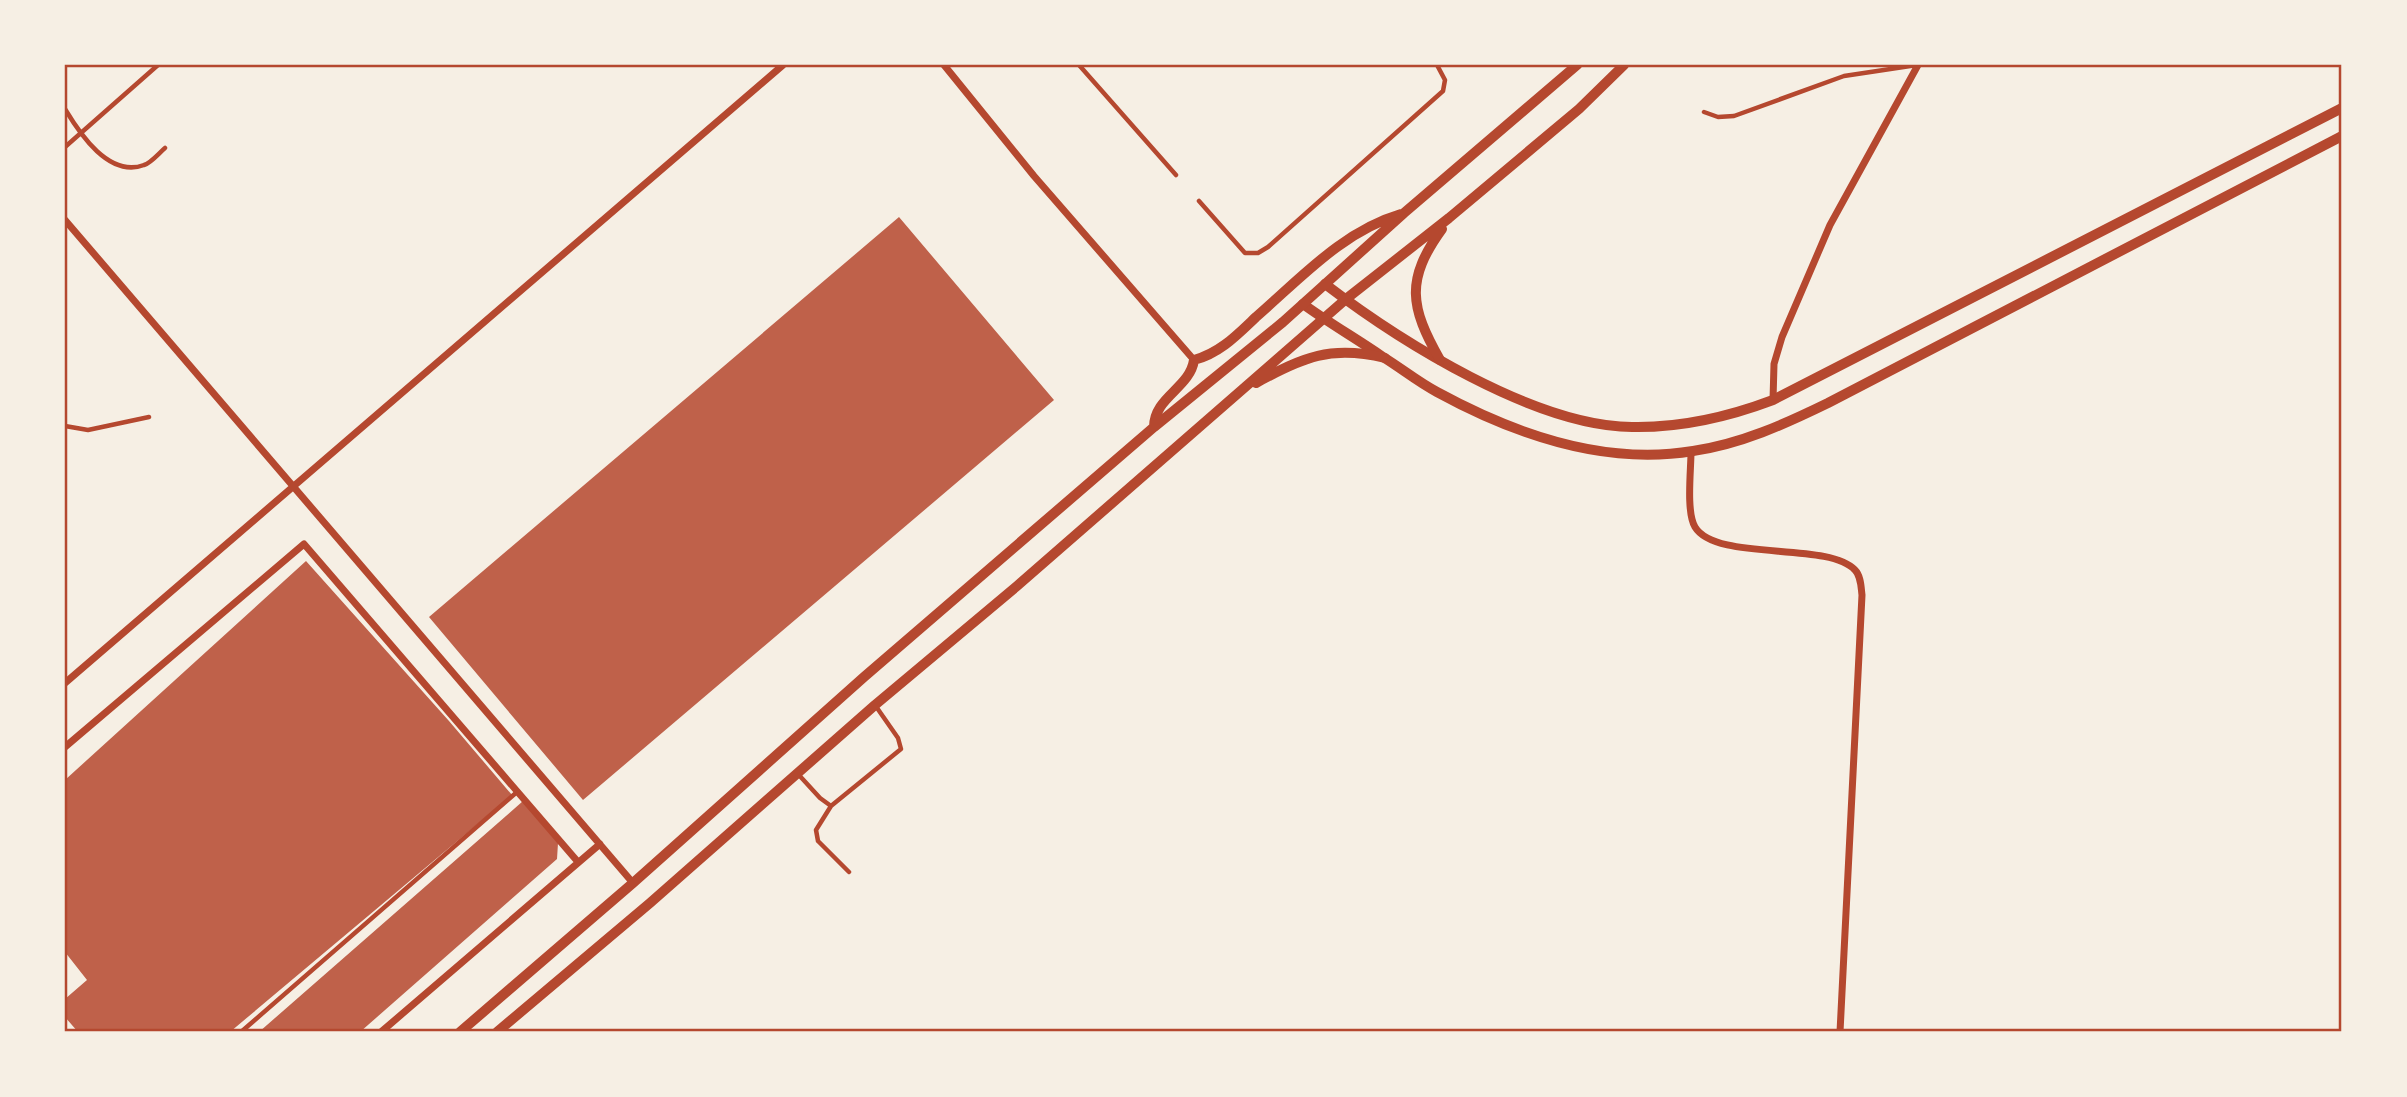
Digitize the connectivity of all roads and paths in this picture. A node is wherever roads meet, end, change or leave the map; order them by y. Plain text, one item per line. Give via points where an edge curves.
1 (158, 65) edge
2 (783, 65) edge
3 (944, 65) edge
4 (1079, 65) edge
5 (1437, 65) edge
6 (1577, 65) edge
7 (1624, 65) edge
8 (1918, 65) edge
9 (2342, 108) edge
10 (65, 109) edge
11 (1704, 112) dead end
12 (80, 134) junction
13 (2342, 136) edge
14 (65, 147) edge
15 (165, 148) dead end
16 (1176, 175) dead end
17 (1199, 201) dead end
18 (1404, 213) junction
19 (1449, 218) junction
20 (65, 220) edge
21 (1325, 284) junction
22 (1346, 299) junction
23 (1303, 304) junction
24 (1324, 319) junction
25 (1385, 358) junction
26 (1194, 360) junction
27 (1440, 360) junction
28 (1238, 393) junction
29 (1773, 400) junction
30 (149, 416) dead end
31 (65, 426) edge
32 (1154, 427) junction
33 (1691, 452) junction
34 (293, 486) junction
35 (65, 683) edge
36 (875, 705) junction
37 (65, 747) edge
38 (798, 774) junction
39 (517, 792) junction
40 (831, 806) junction
41 (600, 844) junction
42 (578, 862) junction
43 (849, 872) dead end
44 (633, 883) junction
45 (240, 1032) edge
46 (381, 1032) edge
47 (460, 1032) edge
48 (497, 1032) edge
49 (1840, 1032) edge

1 - 12 lane
2 - 34 street
3 - 26 street
4 - 16 lane
5 - 17 lane via 1445,80 1443,91 1258,253 1245,253
6 - 18 main road
7 - 19 main road via 1579,109
8 - 11 lane via 1844,76 1734,116
8 - 29 street via 1830,225 1782,337 1774,363
9 - 29 street
10 - 12 lane
12 - 14 lane
12 - 15 lane via 112,163 130,167 145,165
13 - 33 street via 1781,426
18 - 21 main road
18 - 26 main road via 1372,225 1334,248 1220,350
19 - 22 main road
19 - 27 main road via 1429,246 1415,288 1417,311
20 - 34 street
21 - 22 street
21 - 23 main road
22 - 24 main road
22 - 27 street
23 - 24 street
23 - 32 main road
24 - 25 street
24 - 28 main road
25 - 28 main road via 1344,351 1322,354
25 - 33 street via 1434,391 1511,428 1546,439 1641,455
26 - 32 main road via 1188,377 1154,416
27 - 29 street via 1542,407 1584,421 1630,427 1719,418
28 - 36 main road
30 - 31 lane via 88,430
32 - 44 main road
33 - 49 street via 1691,505 1695,526 1706,538 1843,562 1856,570 1861,583
34 - 35 street
34 - 41 street
36 - 38 main road
36 - 40 lane via 901,749
37 - 39 street via 304,544
38 - 40 lane
38 - 48 main road
39 - 42 street
39 - 45 lane
40 - 43 lane via 816,830 818,841
41 - 42 street
41 - 44 street
42 - 46 street
44 - 47 main road

